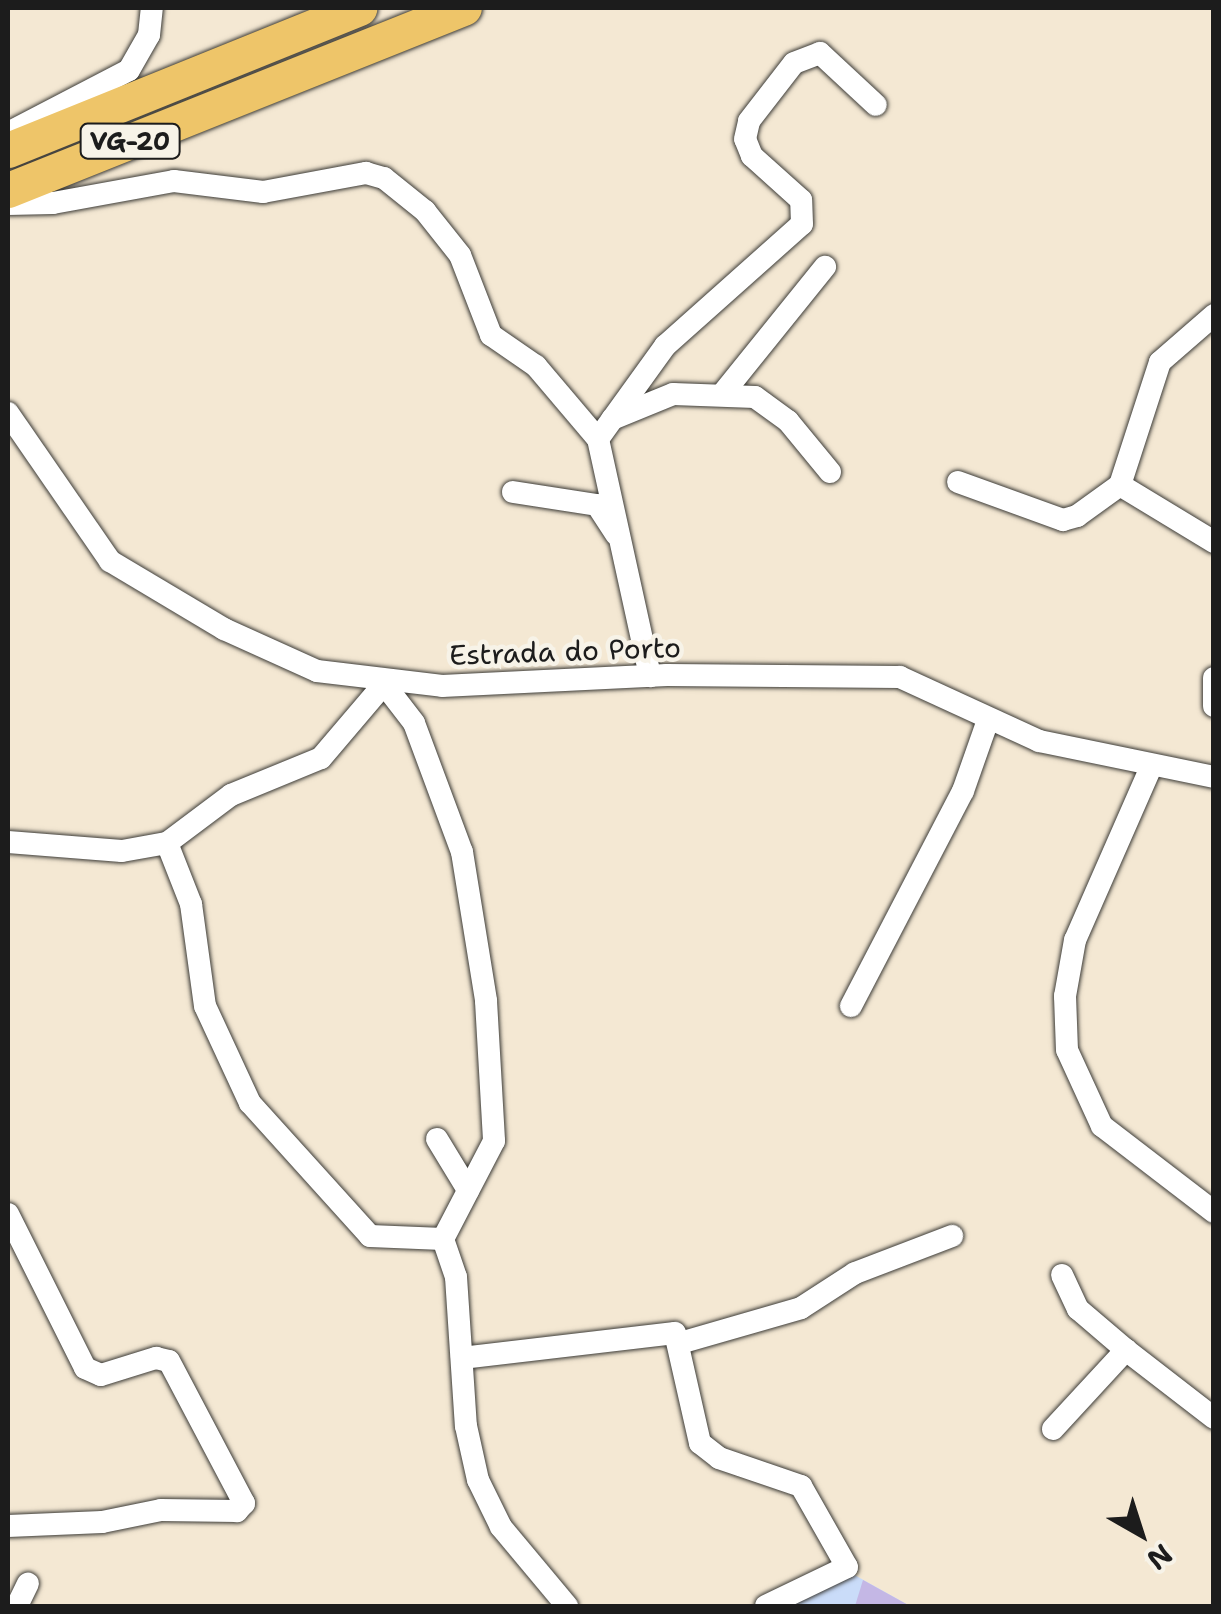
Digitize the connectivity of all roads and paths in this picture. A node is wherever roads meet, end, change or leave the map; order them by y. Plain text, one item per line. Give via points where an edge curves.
1 (152, 8) edge
2 (359, 8) edge
3 (464, 8) edge
4 (876, 104) dead end
5 (8, 133) edge
6 (8, 150) edge
7 (8, 190) edge
8 (8, 204) edge
9 (826, 267) dead end
10 (1214, 315) edge
11 (724, 392) junction
12 (8, 414) edge
13 (612, 419) junction
14 (598, 438) junction
15 (830, 472) dead end
16 (958, 482) dead end
17 (1120, 485) junction
18 (514, 492) dead end
19 (1214, 542) edge
20 (624, 545) junction
21 (650, 676) junction
22 (1214, 678) edge
23 (384, 684) junction
24 (1214, 706) edge
25 (988, 720) junction
26 (1151, 768) junction
27 (1214, 777) edge
28 (8, 842) edge
29 (167, 843) junction
30 (851, 1006) dead end
31 (438, 1139) dead end
32 (468, 1190) junction
33 (1214, 1212) edge
34 (8, 1214) edge
35 (952, 1236) dead end
36 (442, 1239) junction
37 (1062, 1275) dead end
38 (680, 1343) junction
39 (1126, 1350) junction
40 (462, 1358) junction
41 (1214, 1418) edge
42 (1053, 1429) dead end
43 (8, 1526) edge
44 (28, 1583) dead end
45 (17, 1606) edge
46 (568, 1606) edge
47 (766, 1606) edge

1 - 5 street via 149,35 129,70
2 - 6 highway, VG-20
3 - 7 highway, VG-20
4 - 13 street via 820,53 804,53 794,63 755,112 745,140 752,156 801,200 802,224 665,346
8 - 14 street via 52,203 162,182 263,192 376,173 424,211 460,255 491,335 536,366
9 - 11 street
10 - 17 street via 1160,362
11 - 13 street via 673,394
11 - 15 street via 772,407
12 - 23 street, Estrada do Porto via 91,541 119,568 294,663
13 - 14 street
14 - 20 street
16 - 17 street via 1063,520
17 - 19 street
18 - 20 street via 597,505
20 - 21 street
21 - 23 street, Estrada do Porto
21 - 25 street, Estrada do Porto via 900,676
22 - 24 street
23 - 29 street via 321,758 231,795
23 - 32 street via 414,723 462,852 474,913 494,1141
25 - 26 street, Estrada do Porto via 1060,747
25 - 30 street via 963,791
26 - 27 street, Estrada do Porto
26 - 33 street via 1075,940 1064,996 1066,1038 1102,1126
28 - 29 street via 122,851
29 - 36 street via 191,904 205,1006 250,1103 370,1236
31 - 32 street
32 - 36 street
34 - 43 street via 85,1368 101,1375 156,1358 168,1361 244,1504 232,1511 161,1510 102,1522
35 - 38 street via 855,1273 801,1308
36 - 40 street via 456,1277
37 - 39 street via 1078,1310
38 - 40 street via 664,1330
38 - 47 street via 700,1443 720,1458 801,1486 847,1567
39 - 41 street
39 - 42 street
40 - 46 street via 466,1426 490,1508
44 - 45 street

